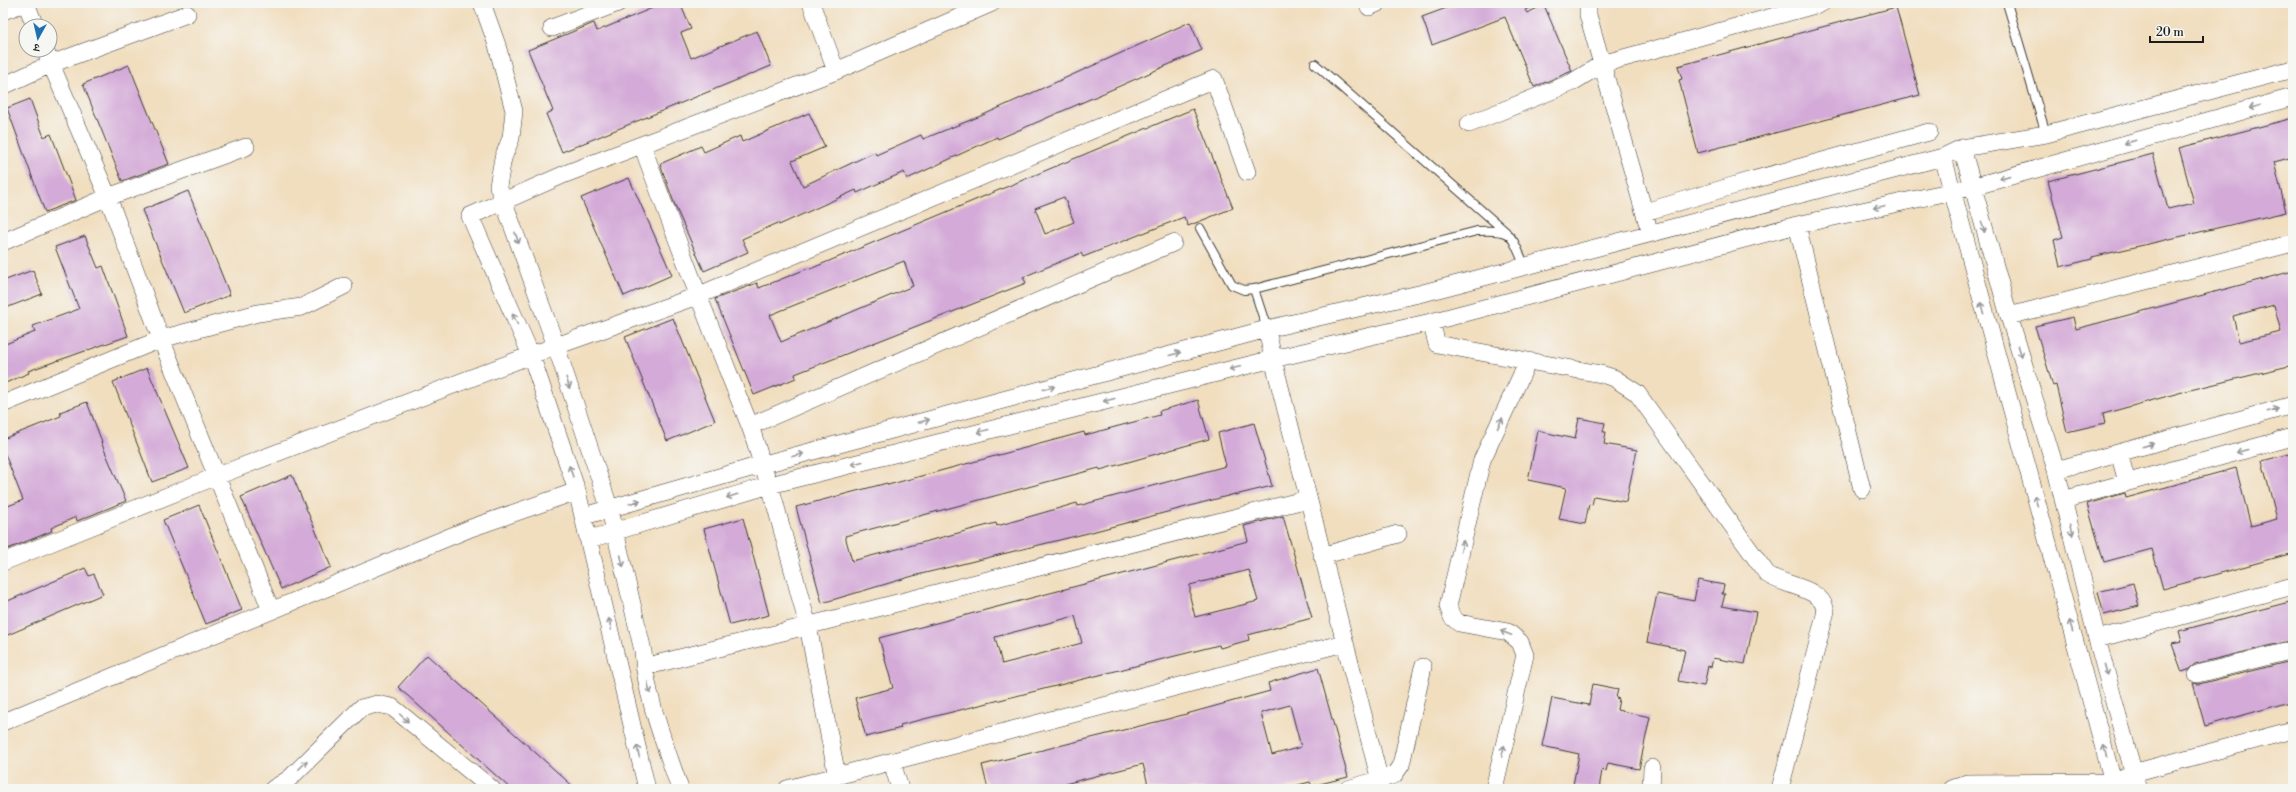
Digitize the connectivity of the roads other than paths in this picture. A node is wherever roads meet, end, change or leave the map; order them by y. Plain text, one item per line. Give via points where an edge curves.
1 (25, 3) edge
2 (482, 3) edge
3 (618, 3) edge
4 (811, 3) edge
5 (992, 3) edge
6 (1822, 3) edge
7 (2007, 3) edge
8 (1584, 7) edge
9 (965, 8) edge
10 (3, 11) edge
11 (187, 14) dead end
12 (32, 18) edge
13 (552, 28) dead end
14 (58, 54) edge
15 (46, 58) edge
16 (48, 58) edge
17 (1315, 64) dead end
18 (1602, 64) junction
19 (2293, 69) edge
20 (836, 70) junction
21 (3, 86) edge
22 (2293, 97) edge
23 (1468, 124) dead end
24 (1929, 132) dead end
25 (2046, 134) junction
26 (642, 145) junction
27 (246, 147) dead end
28 (1962, 148) junction
29 (1943, 157) junction
30 (1247, 172) dead end
31 (1972, 186) junction
32 (1951, 192) junction
33 (108, 197) junction
34 (504, 201) junction
35 (1645, 212) junction
36 (1797, 225) junction
37 (1200, 228) dead end
38 (1506, 232) junction
39 (1650, 232) junction
40 (3, 242) edge
41 (1173, 243) dead end
42 (2293, 243) edge
43 (1525, 266) junction
44 (344, 286) dead end
45 (1254, 289) junction
46 (697, 296) junction
47 (2009, 316) junction
48 (1431, 322) junction
49 (1268, 329) junction
50 (161, 339) junction
51 (556, 346) junction
52 (531, 355) junction
53 (1273, 359) junction
54 (1521, 360) junction
55 (3, 404) edge
56 (2293, 405) edge
57 (750, 426) junction
58 (2293, 437) edge
59 (2119, 453) junction
60 (761, 465) junction
61 (2056, 470) junction
62 (217, 476) junction
63 (2127, 482) junction
64 (770, 484) junction
65 (1862, 489) dead end
66 (578, 491) junction
67 (1308, 499) junction
68 (2063, 500) junction
69 (610, 510) junction
70 (584, 516) junction
71 (615, 532) junction
72 (1398, 534) dead end
73 (590, 539) junction
74 (1322, 556) junction
75 (3, 562) edge
76 (2293, 586) edge
77 (271, 610) junction
78 (808, 626) junction
79 (2097, 639) junction
80 (1344, 643) junction
81 (2293, 650) edge
82 (644, 667) junction
83 (1424, 667) dead end
84 (2197, 674) dead end
85 (3, 722) edge
86 (2293, 730) edge
87 (892, 762) junction
88 (1652, 768) dead end
89 (837, 776) junction
90 (2135, 781) edge
91 (1381, 785) edge
92 (2097, 786) edge
93 (2114, 786) edge
94 (273, 789) edge
95 (492, 789) edge
96 (647, 789) edge
97 (680, 789) edge
98 (787, 789) edge
99 (900, 789) edge
100 (1348, 789) edge
101 (1494, 789) edge
102 (1651, 789) edge
103 (1780, 789) edge
104 (1951, 789) edge

1 - 10 street
1 - 12 street
2 - 34 street via 497,45 514,111 511,138 503,158 498,186
3 - 13 street
4 - 20 street
5 - 9 street
6 - 18 street
7 - 25 lane
8 - 18 street
9 - 20 street
11 - 14 street
15 - 21 street
16 - 33 street
17 - 38 lane
18 - 23 street via 1571,83
18 - 35 street
19 - 25 street
20 - 26 street
22 -> 31 street
24 - 35 street
25 - 28 street
26 - 34 street
26 - 46 street
27 - 33 street
28 - 29 street
28 - 31 street
29 - 32 street
29 - 39 street via 1791,198
30 - 46 street via 1214,79
31 - 32 street
31 -> 47 street
32 -> 36 street
93 -> 32 street
33 - 40 street
33 - 50 street
34 -> 51 street
52 -> 34 street via 470,216
35 - 39 street
36 - 48 street
36 - 65 street
37 - 45 lane via 1232,286 1244,290
38 - 43 lane
38 - 45 lane via 1476,231
39 - 43 street
41 - 57 street
42 - 47 street
43 - 49 street
44 - 50 street via 302,307 258,314
45 - 49 lane
46 - 51 street
46 - 57 street
47 -> 61 street
48 - 53 street
48 - 54 street via 1437,344
49 - 53 street
60 -> 49 street
50 - 55 street
50 - 62 street
51 - 52 street
51 -> 69 street
52 - 62 street
66 -> 52 street
53 -> 64 street
53 - 67 street
101 -> 54 street via 1525,655 1520,642 1508,632 1459,623 1452,617 1448,606 1482,460
54 - 103 street via 1601,374 1614,378 1637,393 1767,574 1777,581 1815,594 1824,602 1826,611
59 -> 56 street
57 - 60 street
58 -> 63 street
59 - 61 street
59 - 63 street
60 - 64 street
69 -> 60 street
61 - 68 street
62 - 75 street
62 - 77 street
63 - 68 street
64 -> 71 street
64 - 78 street
66 - 70 street
66 - 77 street via 471,528
67 - 74 street
67 - 78 street
68 -> 79 street
69 - 70 street
69 - 71 street
70 - 73 street
71 - 73 street
71 -> 82 street via 643,652
72 - 74 street
96 -> 73 street
74 - 80 street
76 - 79 street
77 - 85 street
78 - 82 street
78 - 89 street
79 -> 90 street
80 - 87 street
80 - 91 street
81 - 84 street
82 -> 97 street via 655,715
83 - 91 street via 1401,765 1394,775
86 - 90 street
87 - 89 street
87 - 99 street
88 - 102 street
89 - 98 street
90 - 93 street
91 - 100 street
92 - 93 street
92 - 104 street via 1967,783
94 -> 95 street via 289,779 361,708 377,704 392,707

